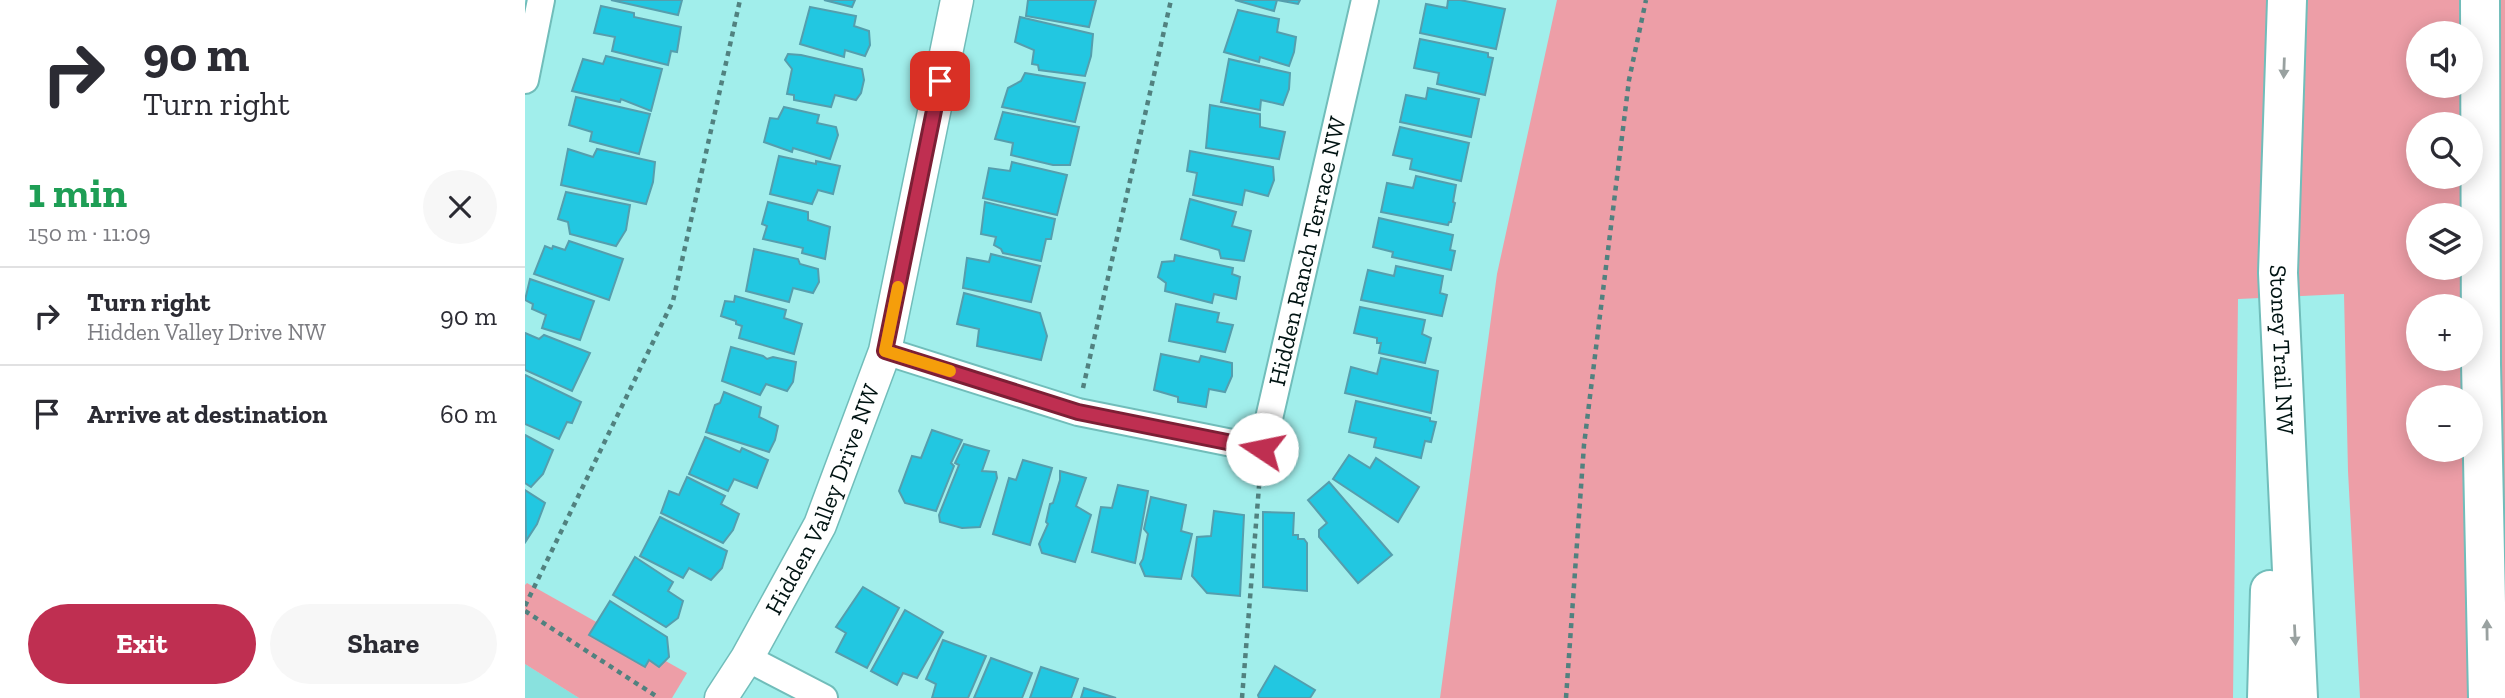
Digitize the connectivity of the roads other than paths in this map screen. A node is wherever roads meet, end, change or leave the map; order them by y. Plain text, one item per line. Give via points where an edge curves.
1 (541, 0) edge
2 (957, 0) edge
3 (1366, 0) edge
4 (2287, 0) edge
5 (2480, 0) edge
6 (525, 79) edge
7 (2278, 273) junction
8 (885, 351) junction
9 (747, 658) junction
10 (721, 698) edge
11 (824, 698) edge
12 (2267, 698) edge
13 (2298, 698) edge
14 (2488, 698) edge

1 - 6 street
2 - 8 street, Hidden Valley Drive NW
3 - 8 street, Hidden Ranch Terrace NW via 1262,449 1078,412
4 -> 7 highway, Stoney Trail NW
14 -> 5 highway via 2480,364
7 - 12 highway
7 -> 13 highway, Stoney Trail NW
8 - 9 street, Hidden Valley Drive NW via 820,526
9 - 10 street, Hidden Valley Drive NW
9 - 11 street

